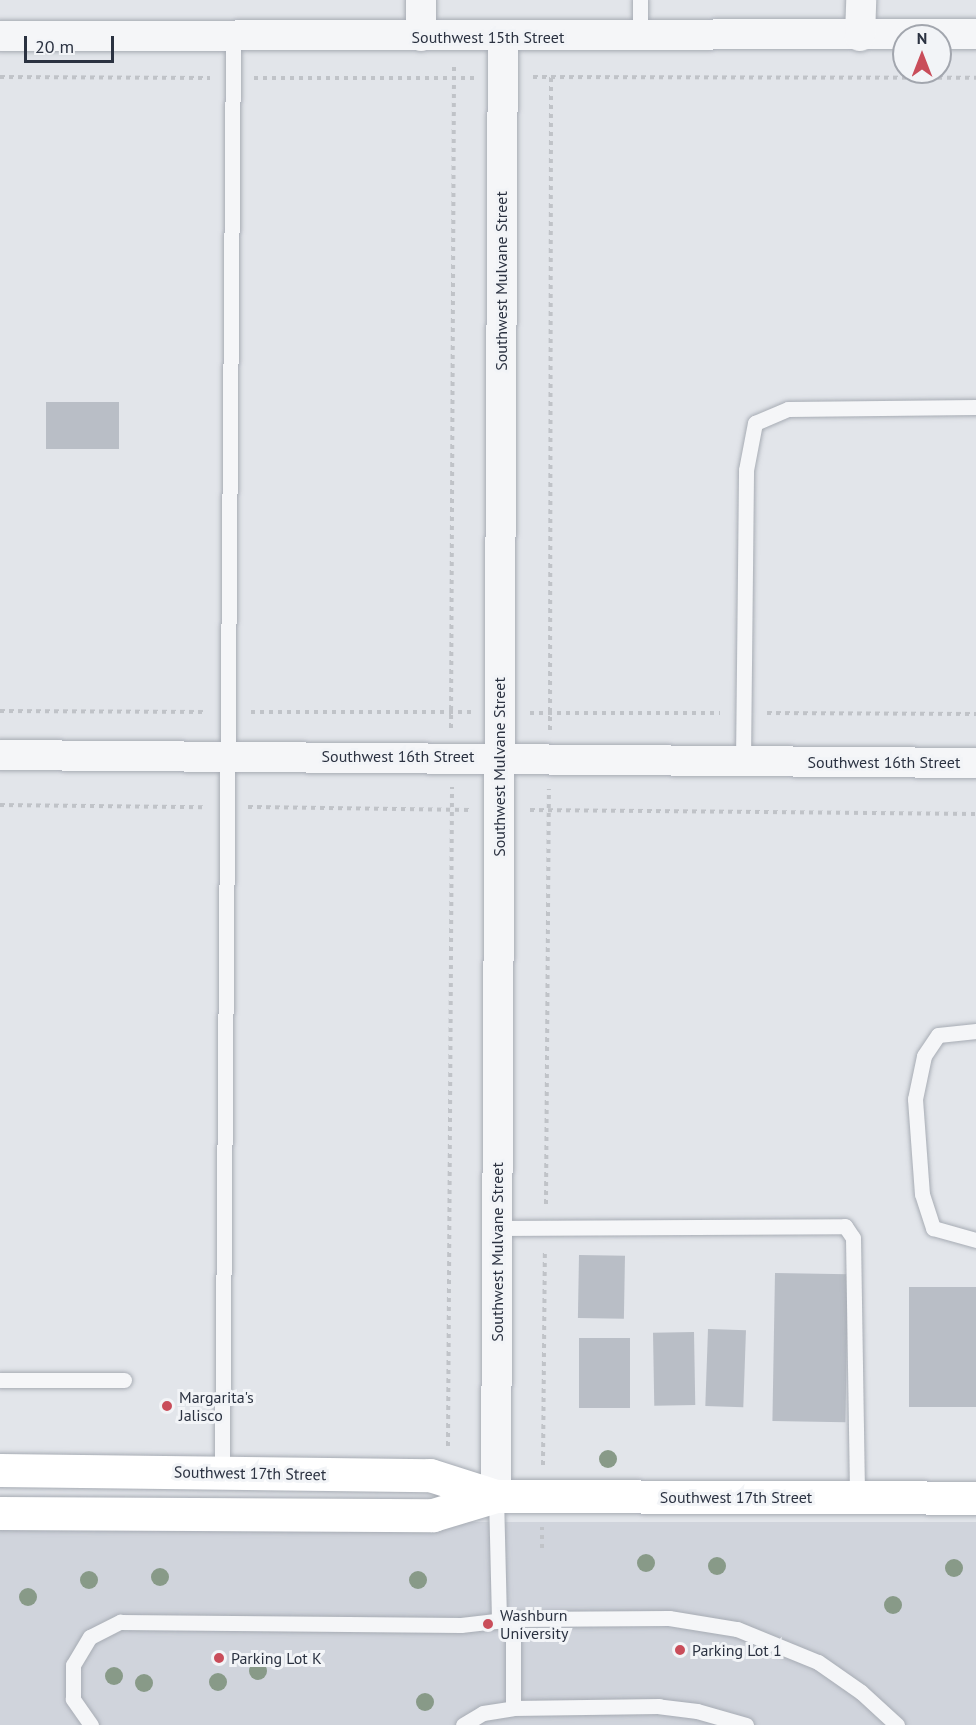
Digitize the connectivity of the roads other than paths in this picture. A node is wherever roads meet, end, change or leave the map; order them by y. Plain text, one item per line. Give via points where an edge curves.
1 (421, 0) edge
2 (640, 0) edge
3 (861, 0) edge
4 (976, 34) edge
5 (232, 35) junction
6 (0, 36) edge
7 (421, 36) junction
8 (860, 36) junction
9 (640, 37) junction
10 (503, 38) junction
11 (976, 407) edge
12 (0, 755) edge
13 (225, 756) junction
14 (500, 758) junction
15 (743, 761) junction
16 (976, 763) edge
17 (976, 1031) edge
18 (497, 1228) junction
19 (976, 1240) edge
20 (0, 1380) edge
21 (124, 1380) dead end
22 (0, 1470) edge
23 (222, 1472) junction
24 (496, 1496) junction
25 (857, 1498) junction
26 (976, 1498) edge
27 (0, 1513) edge
28 (506, 1620) junction
29 (513, 1708) junction
30 (91, 1725) edge
31 (463, 1725) edge
32 (746, 1725) edge
33 (897, 1725) edge

1 - 7 street
2 - 9 lane
3 - 8 street
4 - 8 street, Southwest 15th Street
5 - 6 street, Southwest 15th Street
5 - 7 street, Southwest 15th Street
5 - 13 lane
7 - 10 street, Southwest 15th Street
8 - 9 street, Southwest 15th Street
9 - 10 street, Southwest 15th Street
10 - 14 street, Southwest Mulvane Street
11 - 15 lane via 788,409 755,423 746,470
12 - 13 street, Southwest 16th Street
13 - 14 street, Southwest 16th Street
13 - 23 lane
14 - 15 street, Southwest 16th Street
14 - 18 street, Southwest Mulvane Street
15 - 16 street, Southwest 16th Street
17 - 19 lane via 938,1035 924,1056 915,1099 922,1194 933,1228
18 - 24 street, Southwest Mulvane Street
18 - 25 lane via 845,1226 854,1238
20 - 21 lane
22 - 23 main road, Southwest 17th Street
23 - 24 main road, Southwest 17th Street via 430,1475
24 - 25 main road, Southwest 17th Street
24 - 27 main road, Southwest 17th Street via 433,1515
24 - 28 lane
25 - 26 main road, Southwest 17th Street
28 - 29 lane
28 - 30 lane via 461,1625 114,1624 86,1641 73,1665 73,1699
28 - 33 lane via 669,1618 737,1629 787,1646 825,1667 861,1692
29 - 31 lane via 483,1713
29 - 32 lane via 659,1706 698,1711

